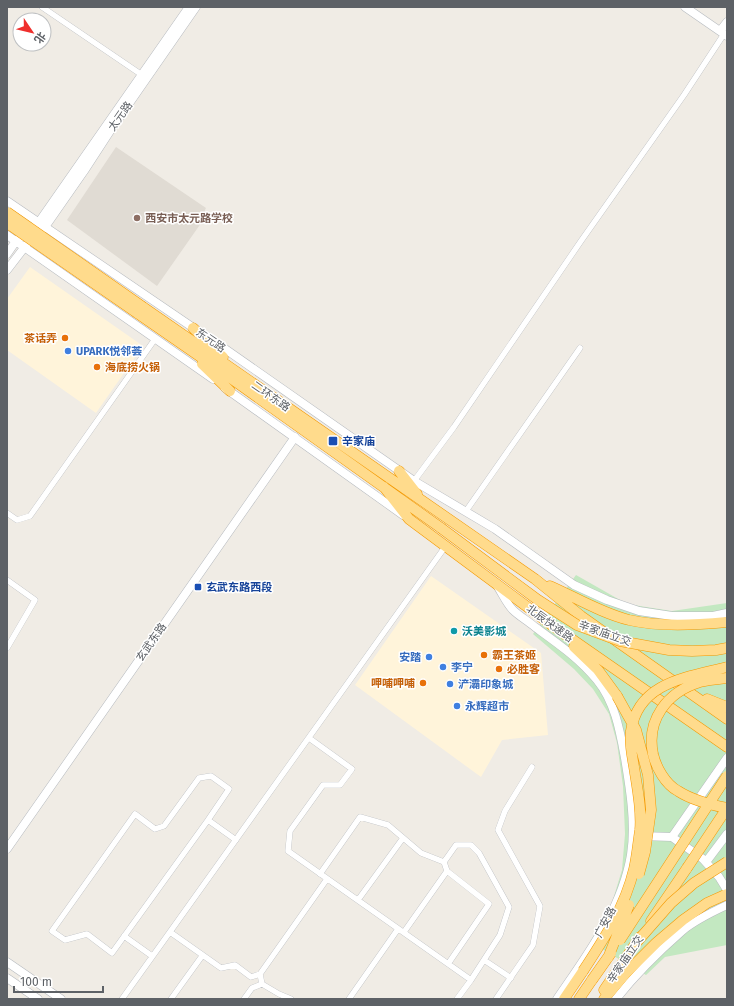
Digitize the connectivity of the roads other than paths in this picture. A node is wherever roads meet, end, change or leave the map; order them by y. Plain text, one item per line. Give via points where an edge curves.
1 (42, 7) edge
2 (189, 7) edge
3 (196, 7) edge
4 (685, 7) edge
5 (727, 22) edge
6 (725, 33) edge
7 (142, 75) junction
8 (7, 201) edge
9 (7, 212) edge
10 (7, 222) edge
11 (42, 224) junction
12 (7, 235) edge
13 (7, 241) edge
14 (16, 241) junction
15 (24, 247) junction
16 (7, 254) edge
17 (7, 270) edge
18 (140, 310) junction
19 (193, 328) junction
20 (155, 339) junction
21 (180, 343) junction
22 (580, 348) dead end
23 (243, 376) junction
24 (230, 391) junction
25 (295, 437) junction
26 (399, 471) junction
27 (414, 481) junction
28 (384, 487) junction
29 (424, 502) junction
30 (466, 511) junction
31 (7, 513) edge
32 (409, 519) junction
33 (445, 547) junction
34 (535, 579) junction
35 (7, 580) edge
36 (496, 584) junction
37 (727, 613) edge
38 (727, 622) edge
39 (553, 626) junction
40 (7, 648) edge
41 (727, 648) edge
42 (727, 667) edge
43 (727, 678) edge
44 (687, 691) junction
45 (727, 707) edge
46 (727, 719) edge
47 (308, 738) junction
48 (727, 747) edge
49 (727, 758) edge
50 (532, 767) dead end
51 (727, 776) edge
52 (727, 808) edge
53 (208, 820) junction
54 (727, 834) edge
55 (632, 836) junction
56 (403, 838) junction
57 (672, 838) junction
58 (236, 840) junction
59 (7, 848) edge
60 (444, 862) junction
61 (706, 862) junction
62 (727, 862) edge
63 (447, 871) junction
64 (320, 874) junction
65 (328, 879) junction
66 (727, 890) edge
67 (727, 894) edge
68 (358, 900) junction
69 (727, 905) edge
70 (401, 931) junction
71 (170, 932) junction
72 (124, 936) junction
73 (635, 944) junction
74 (152, 956) junction
75 (202, 956) junction
76 (608, 958) junction
77 (484, 960) junction
78 (7, 962) edge
79 (448, 964) junction
80 (260, 974) junction
81 (251, 977) junction
82 (7, 978) edge
83 (511, 978) junction
84 (471, 980) junction
85 (262, 984) junction
86 (252, 988) junction
87 (608, 995) edge
88 (38, 999) edge
89 (61, 999) edge
90 (122, 999) edge
91 (171, 999) edge
92 (244, 999) edge
93 (291, 999) edge
94 (349, 999) edge
95 (457, 999) edge
96 (496, 999) edge
97 (557, 999) edge
98 (564, 999) edge
99 (579, 999) edge
100 (598, 999) edge

1 - 7 street
2 - 7 main road, 太元路
3 - 11 main road, 太元路 via 84,171
4 - 6 main road
5 - 6 main road
6 - 27 street via 454,427
7 - 11 main road, 太元路
8 - 11 main road, 东元路
9 - 18 highway, 二环东路, bridge
10 - 18 highway, 二环东路, bridge
11 - 14 main road
11 - 15 main road
11 - 19 main road, 东元路
12 - 14 main road
13 - 14 street
14 - 15 main road
14 - 16 main road
15 - 17 main road
15 - 20 main road
18 - 21 highway
18 - 23 highway, 二环东路
19 - 23 highway
19 - 26 main road, 东元路
20 - 24 main road
20 - 31 street via 30,516 17,520
21 - 24 highway
21 - 28 highway, 辛家庙立交
22 - 30 street
23 - 29 highway, 二环东路
24 - 25 main road
25 - 32 main road
25 - 59 main road, 玄武东路
26 - 27 main road, 东元路
26 - 29 highway
27 - 30 main road, 东元路
28 - 32 highway, 北辰快速路
28 - 41 highway, 辛家庙立交, bridge via 538,600 577,625 620,641 669,650
29 - 34 highway, 二环东路
30 - 37 main road, 东元路 via 574,585 607,600 639,611 672,616 713,616
32 - 33 highway, 北辰快速路
33 - 36 highway, 北辰快速路
33 - 47 street
34 - 38 highway, 辛家庙立交 via 629,620 700,625
34 - 44 highway via 581,616
35 - 40 street via 35,600
36 - 39 highway, 北辰快速路
36 - 55 main road, 广安路 via 513,610 575,656 607,695 616,716 623,744 630,784
39 - 48 highway, 北辰快速路
39 - 76 highway, bridge via 598,670 617,696 636,730 648,775 651,810 645,852 637,882
42 - 98 highway, bridge via 669,682 647,697 639,707 631,732 640,811 635,868 620,910 605,938
43 - 52 highway, bridge via 701,682 675,695 661,708 655,720 651,743 654,761 663,777 677,791
44 - 45 highway
44 - 46 highway
47 - 58 street
47 - 64 street via 352,769 340,786 323,785 290,831 288,851
49 - 57 main road
50 - 83 street via 505,811 498,830 540,906 533,945
51 - 76 highway, 辛家庙立交, bridge
52 - 73 highway, 辛家庙立交, bridge
53 - 58 street
53 - 72 street
53 - 72 street via 229,789 211,776 199,778 164,826 155,829 135,814 52,932 65,940 87,934 112,952
54 - 61 main road
55 - 57 main road
55 - 97 main road, 广安路 via 631,855 624,882 612,912 592,948
56 - 60 street via 421,853
56 - 64 street via 388,825 360,817
56 - 68 street
57 - 61 main road
58 - 71 street
60 - 63 street
60 - 77 street via 456,845 470,845 479,853 509,908 500,935
61 - 66 main road
62 - 73 highway, bridge via 694,883 671,903
63 - 70 street
63 - 79 street via 489,904
64 - 65 street
65 - 68 street
65 - 80 street
67 - 87 highway via 707,903 672,929 626,973
68 - 70 street
69 - 87 main road via 683,931 632,979
70 - 79 street
70 - 94 street
71 - 74 street
71 - 75 street
72 - 74 street
73 - 87 highway, 辛家庙立交
74 - 90 street
75 - 81 street via 221,968 234,966
75 - 91 street
76 - 99 highway, 辛家庙立交, bridge
77 - 83 street
77 - 84 street
78 - 89 main road
79 - 84 street
80 - 81 street
80 - 85 street
81 - 86 street
82 - 88 main road
83 - 96 street
84 - 95 street
85 - 86 street
85 - 93 street
86 - 92 street
87 - 100 highway

